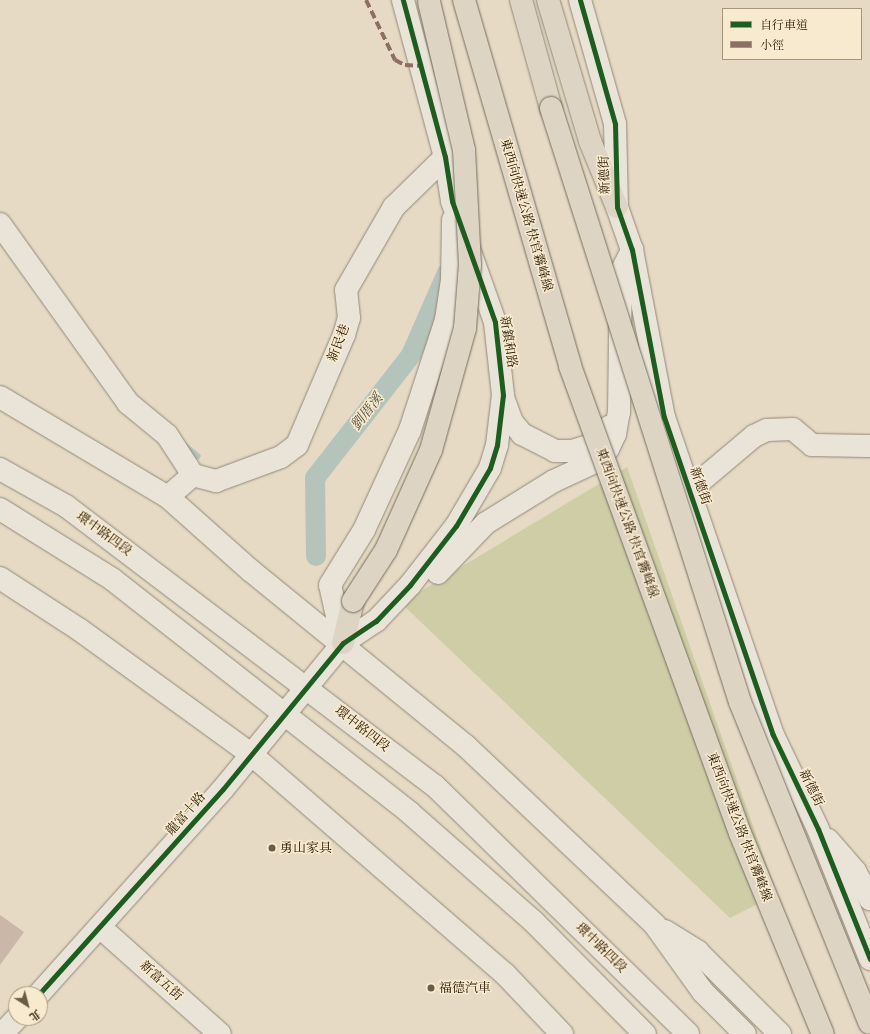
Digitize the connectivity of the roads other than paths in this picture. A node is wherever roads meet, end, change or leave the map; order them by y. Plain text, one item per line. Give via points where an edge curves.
1 (403, 0) edge
2 (429, 0) edge
3 (464, 0) edge
4 (521, 0) edge
5 (548, 0) edge
6 (580, 0) edge
7 (445, 157) junction
8 (452, 201) junction
9 (617, 207) junction
10 (0, 224) edge
11 (632, 250) junction
12 (503, 395) junction
13 (0, 397) edge
14 (619, 412) junction
15 (870, 446) edge
16 (0, 469) edge
17 (193, 475) junction
18 (690, 490) junction
19 (168, 497) junction
20 (0, 509) edge
21 (0, 578) edge
22 (343, 643) junction
23 (308, 687) junction
24 (284, 717) junction
25 (252, 755) junction
26 (818, 829) junction
27 (863, 867) edge
28 (870, 899) edge
29 (655, 925) junction
30 (101, 928) junction
31 (870, 959) edge
32 (47, 986) edge
33 (870, 1023) edge
34 (10, 1026) edge
35 (2, 1034) edge
36 (220, 1034) edge
37 (562, 1034) edge
38 (645, 1034) edge
39 (688, 1034) edge
40 (745, 1034) edge
41 (780, 1034) edge
42 (823, 1034) edge

1 - 7 street, 新鎮和路
2 - 22 highway, bridge via 465,158 470,265 465,328 431,450 386,550 353,601
3 - 42 highway, 東西向快速公路 快官霧峰線, bridge via 570,366 740,833
4 - 33 highway, bridge via 551,108 740,702
5 - 9 highway via 590,141
6 - 9 street, 新德街 via 615,124
7 - 8 street, 新鎮和路
7 - 17 street, 新民巷 via 394,207 346,290 349,318 344,335 297,445 280,457 216,481
8 - 12 street, 新鎮和路 via 495,322
8 - 22 street via 454,246 446,320 410,430 389,479 330,586
9 - 11 street, 新德街
10 - 17 street via 128,403 167,435
11 - 14 street via 622,272
11 - 18 street, 新德街 via 664,417
12 - 14 street via 512,422 522,434 555,451 572,452 592,446
12 - 22 street, 新鎮和路 via 497,445 490,468 456,526 376,621
13 - 19 street
14 - 22 street via 615,434 595,462 554,481 486,524 456,551 388,627
15 - 18 street via 812,445 793,429 767,430 754,436
16 - 23 street, 環中路四段 via 66,506
17 - 19 street
18 - 26 street, 新德街 via 773,735
19 - 22 street via 250,570
20 - 24 street via 112,579
21 - 25 street via 80,630
22 - 23 street, 龍富十路
22 - 29 street via 466,746
23 - 24 street, 龍富十路
23 - 39 street, 環中路四段 via 435,786
24 - 25 street, 龍富十路
24 - 38 street via 410,813 527,916
25 - 30 street, 龍富十路
25 - 37 street via 505,974
26 - 27 street, 新德街
26 - 31 street, 新德街
27 - 28 street, 新德街
29 - 40 street via 703,992
29 - 41 street via 698,952
30 - 32 street, 龍富十路
30 - 36 street, 新富五街
34 - 35 street

